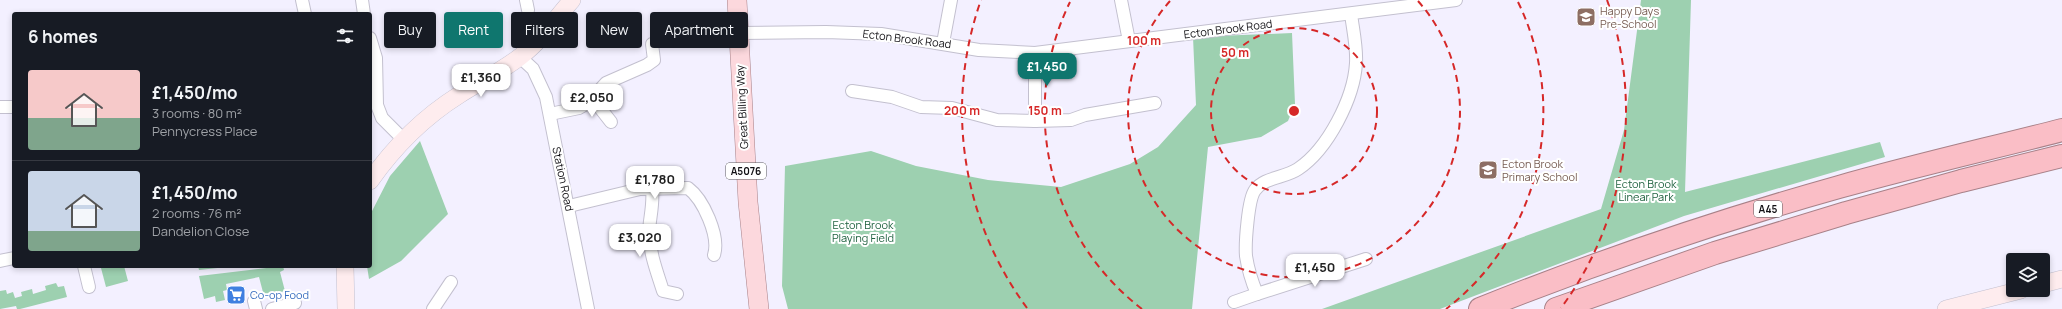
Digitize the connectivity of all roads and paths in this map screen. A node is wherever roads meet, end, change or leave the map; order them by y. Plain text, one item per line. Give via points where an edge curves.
1 (302, 0) edge
2 (362, 0) edge
3 (572, 0) edge
4 (737, 0) edge
5 (951, 0) edge
6 (1121, 0) edge
7 (1456, 0) edge
8 (305, 12) edge
9 (364, 12) edge
10 (737, 12) edge
11 (1351, 14) junction
12 (748, 33) edge
13 (1128, 41) junction
14 (943, 43) junction
15 (372, 45) edge
16 (653, 48) edge
17 (739, 48) edge
18 (1035, 53) junction
19 (520, 57) junction
20 (852, 92) dead end
21 (593, 99) junction
22 (1155, 103) dead end
23 (0, 106) edge
24 (12, 107) edge
25 (550, 114) junction
26 (1035, 121) junction
27 (611, 122) dead end
28 (2062, 130) edge
29 (404, 140) junction
30 (2062, 156) edge
31 (372, 179) edge
32 (652, 188) junction
33 (569, 206) junction
34 (714, 255) dead end
35 (12, 258) edge
36 (1366, 259) dead end
37 (0, 261) edge
38 (84, 268) edge
39 (345, 268) edge
40 (2062, 280) edge
41 (451, 282) dead end
42 (2050, 283) edge
43 (89, 287) dead end
44 (677, 294) dead end
45 (1257, 294) junction
46 (2006, 294) edge
47 (1234, 302) dead end
48 (294, 303) dead end
49 (1557, 308) edge
50 (272, 309) edge
51 (346, 309) edge
52 (433, 309) edge
53 (588, 309) edge
54 (759, 309) edge
55 (1480, 309) edge
56 (1946, 309) edge

1 - 8 street
2 - 9 street
3 - 19 street via 533,46
4 - 10 main road, Great Billing Way / A5076
5 - 14 street
6 - 13 street
7 - 11 street, Ecton Brook Road
11 - 13 street, Ecton Brook Road
11 - 45 street via 1355,42 1355,73 1328,140 1315,156 1298,170 1264,183 1256,189 1252,197 1246,254
12 - 14 street, Ecton Brook Road via 868,33
13 - 18 street, Ecton Brook Road
14 - 18 street, Ecton Brook Road via 979,50
15 - 29 street via 378,72 376,91 382,118
16 - 21 street via 658,62 606,83
17 - 54 main road, Great Billing Way / A5076 via 748,202
18 - 26 street
19 - 25 street, Station Road via 533,69 539,80
19 - 29 street via 436,110
20 - 26 street via 892,97 921,107 952,108 997,120
21 - 25 street via 579,108
21 - 27 street
22 - 26 street via 1085,115 1071,120
23 - 24 street
25 - 33 street, Station Road
28 - 55 highway, A45 via 1832,189 1694,231
29 - 31 street
30 - 49 highway, A45 via 1961,180 1846,213 1715,253
32 - 33 street
32 - 34 street via 683,186 693,192 708,216 716,244
32 - 44 street via 653,207 649,234 654,264 663,291
33 - 53 street, Station Road
35 - 37 street
36 - 45 street
38 - 43 street
39 - 51 street
40 - 42 street
41 - 52 street
45 - 47 street
46 - 56 street
48 - 50 street

